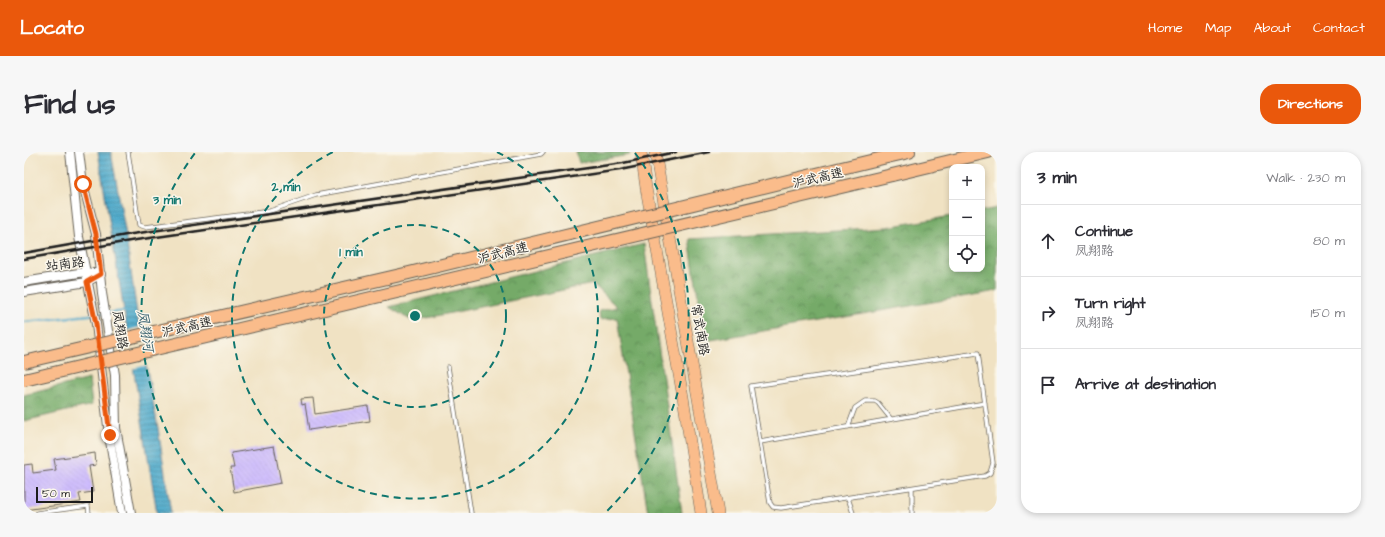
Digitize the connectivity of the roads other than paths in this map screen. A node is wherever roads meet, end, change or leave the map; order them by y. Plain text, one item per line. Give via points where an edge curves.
1 (70, 152) edge
2 (79, 152) edge
3 (128, 152) edge
4 (543, 152) edge
5 (640, 152) edge
6 (655, 152) edge
7 (904, 152) edge
8 (909, 152) edge
9 (988, 152) edge
10 (887, 157) junction
11 (85, 272) junction
12 (101, 274) junction
13 (24, 282) edge
14 (87, 282) junction
15 (24, 292) edge
16 (24, 362) edge
17 (448, 367) dead end
18 (24, 380) edge
19 (985, 403) junction
20 (892, 419) junction
21 (848, 427) junction
22 (760, 442) junction
23 (912, 488) junction
24 (848, 498) junction
25 (36, 513) edge
26 (89, 513) edge
27 (122, 513) edge
28 (131, 513) edge
29 (471, 513) edge
30 (701, 513) edge
31 (718, 513) edge
32 (853, 513) edge
33 (912, 513) edge

1 - 11 street, 凤翔路
2 - 12 street, 凤翔路 via 83,184 96,234
3 - 4 lane via 139,225 146,227 270,211 316,195
5 - 30 main road
6 - 31 main road, 常武南路
7 - 10 highway
8 - 10 highway, 沪武高速
9 - 18 highway, 沪武高速, bridge
10 - 16 highway, 沪武高速, bridge via 409,273
11 - 12 street, 站南路
11 - 13 street, 站南路
11 - 14 street, 凤翔路
12 - 14 street, 站南路
12 - 28 street, 凤翔路 via 115,375 116,428
14 - 15 street, 站南路
14 - 27 street, 凤翔路 via 96,324
17 - 29 lane
19 - 20 lane
19 - 22 lane via 978,353 751,386
19 - 23 lane via 993,464 990,473 985,476
20 - 21 lane
20 - 21 lane via 878,403 865,401 855,408
21 - 22 lane
22 - 24 lane via 770,503 773,507
23 - 24 lane
23 - 33 lane
24 - 32 lane
25 - 26 lane via 88,506

